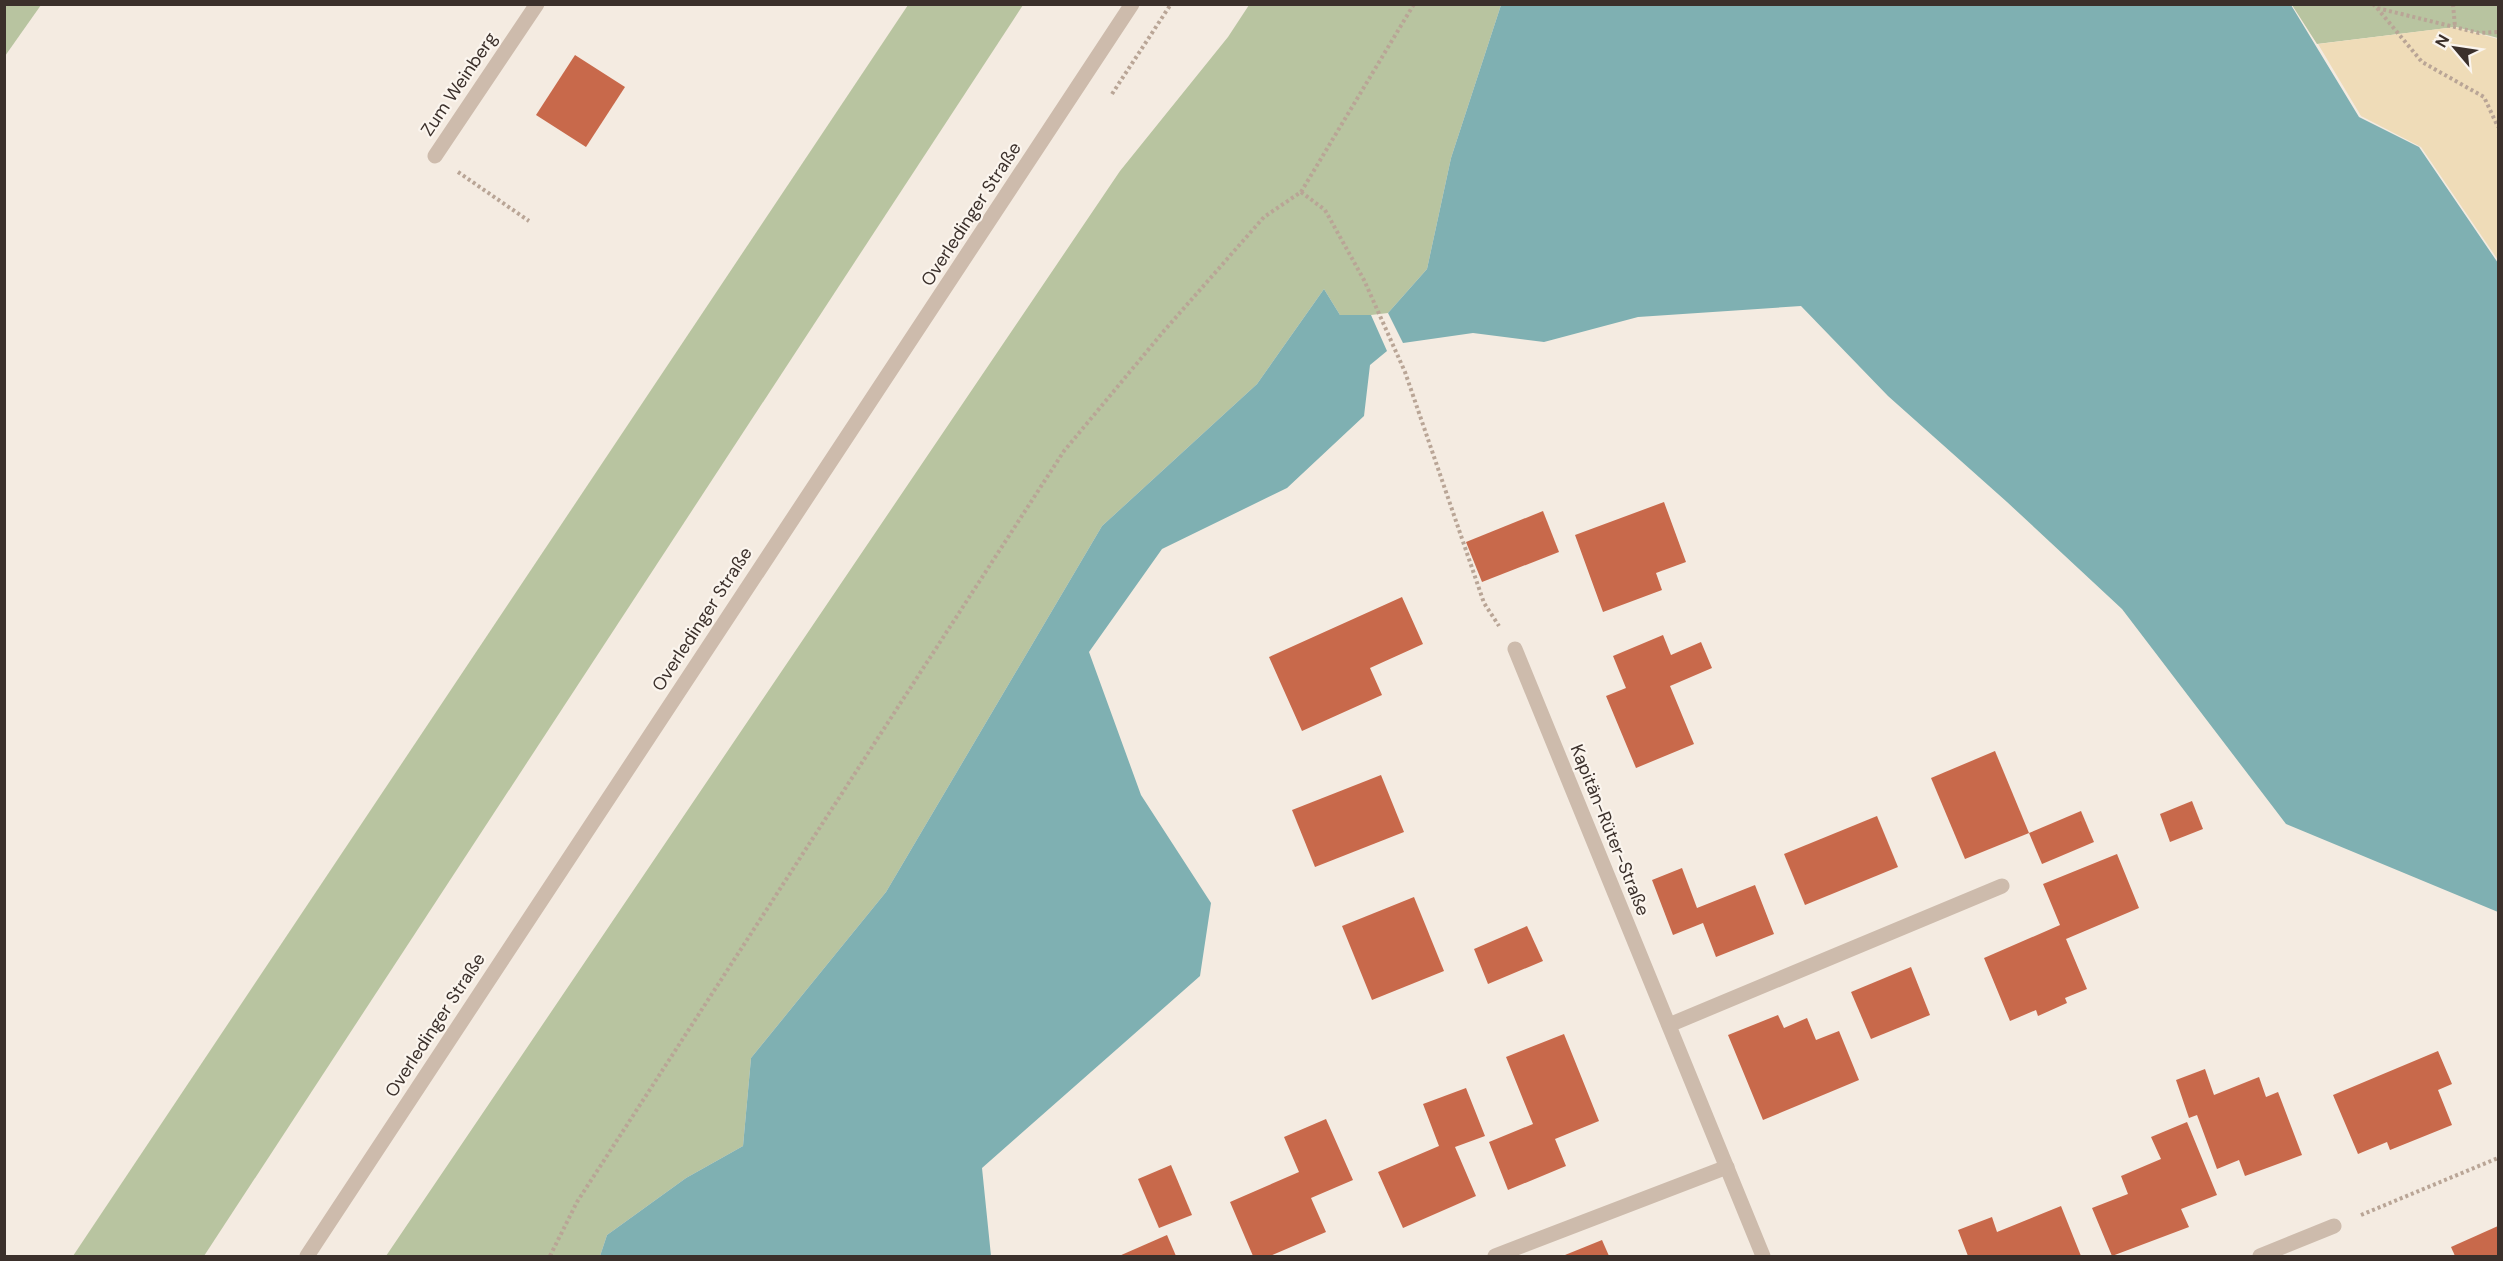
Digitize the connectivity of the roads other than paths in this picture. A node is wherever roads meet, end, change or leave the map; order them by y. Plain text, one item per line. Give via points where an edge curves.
1 (537, 4) edge
2 (1132, 4) edge
3 (435, 156) road end
4 (1515, 649) road end
5 (2002, 886) dead end
6 (1669, 1025) junction
7 (1727, 1167) junction
8 (2334, 1226) road end
9 (307, 1257) edge
10 (1495, 1257) edge
11 (1763, 1257) edge
12 (2260, 1257) edge

1 - 3 street, Zum Weinberg
2 - 9 street, Overledinger Straße
4 - 6 street, Kapitän-Rüter-Straße
5 - 6 street
6 - 7 street, Kapitän-Rüter-Straße
7 - 10 street
7 - 11 street, Kapitän-Rüter-Straße
8 - 12 street

